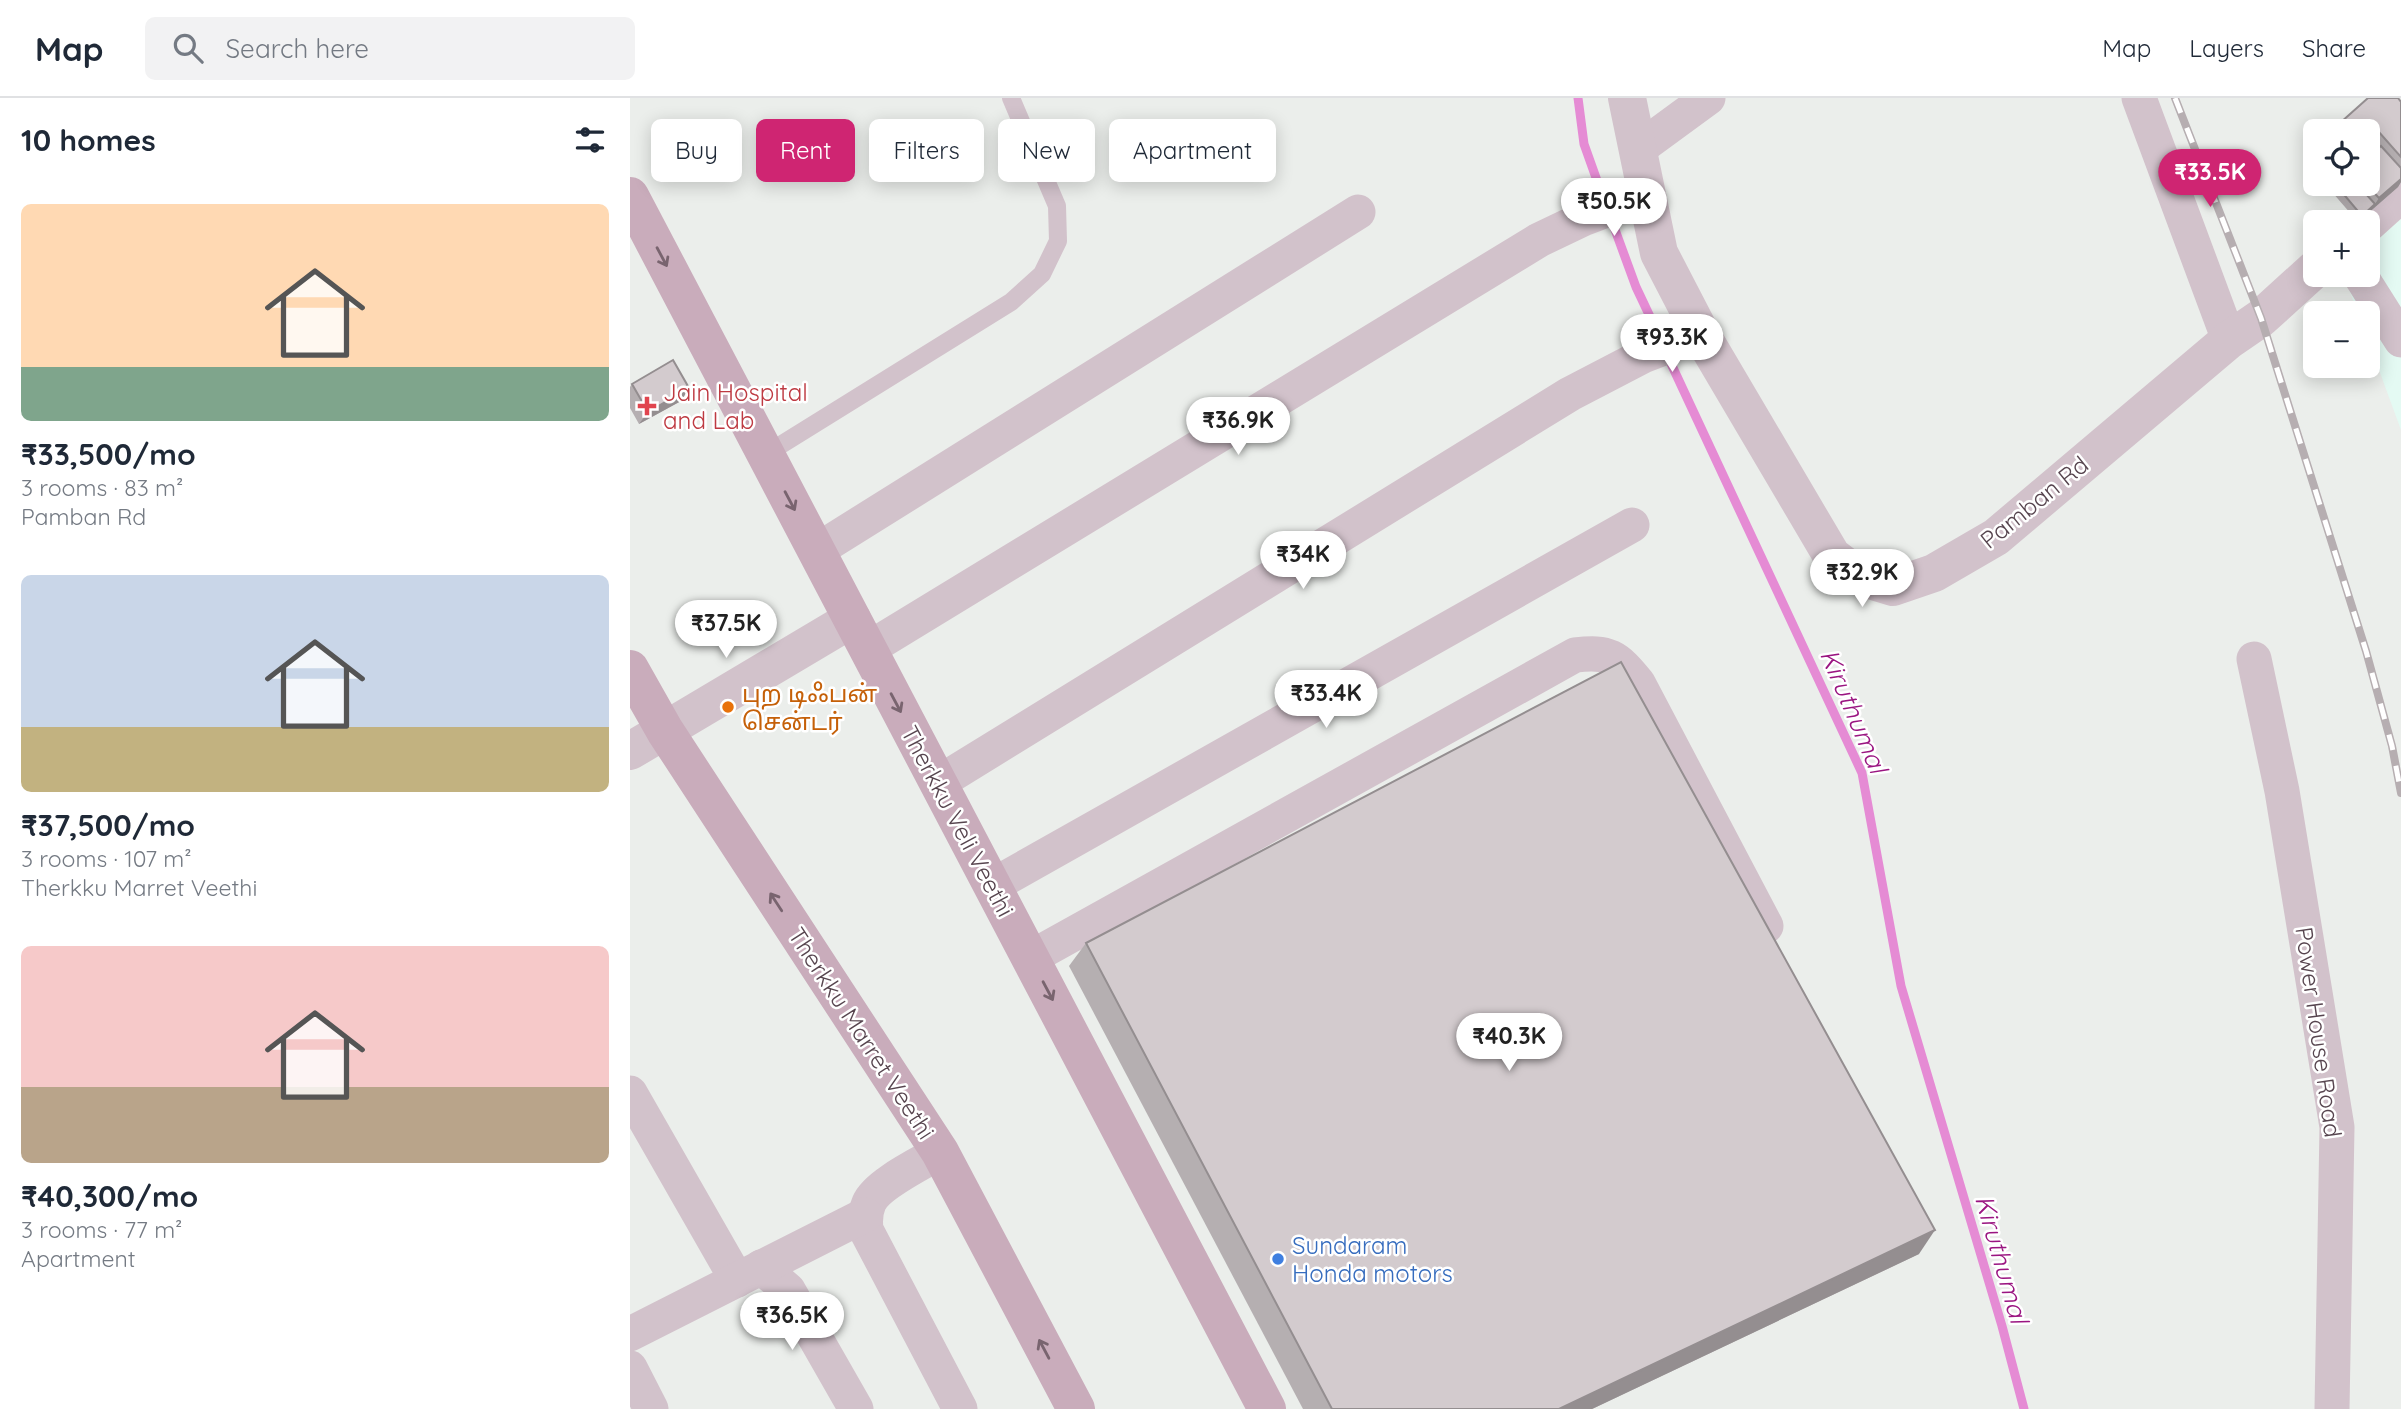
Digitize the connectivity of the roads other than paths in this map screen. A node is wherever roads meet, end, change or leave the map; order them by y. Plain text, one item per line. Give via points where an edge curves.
1 (1011, 98) edge
2 (1627, 98) edge
3 (1708, 98) edge
4 (2138, 98) edge
5 (1637, 150) junction
6 (2401, 193) edge
7 (630, 196) edge
8 (1636, 199) junction
9 (1358, 212) dead end
10 (2380, 212) edge
11 (2303, 280) edge
12 (2368, 287) edge
13 (1691, 337) junction
14 (2229, 340) junction
15 (2401, 340) edge
16 (766, 454) junction
17 (1632, 525) dead end
18 (816, 551) junction
19 (860, 634) junction
20 (2254, 659) dead end
21 (630, 669) edge
22 (665, 732) junction
23 (630, 751) edge
24 (938, 783) junction
25 (992, 886) junction
26 (1766, 927) edge
27 (1030, 958) junction
28 (630, 1093) edge
29 (940, 1152) junction
30 (865, 1215) junction
31 (749, 1274) junction
32 (630, 1334) edge
33 (630, 1368) edge
34 (651, 1409) edge
35 (856, 1409) edge
36 (960, 1409) edge
37 (1076, 1409) edge
38 (1267, 1409) edge
39 (2332, 1409) edge

1 - 16 lane via 1057,205 1058,241 1042,274 1011,302
2 - 5 street, Pamban Rd
3 - 5 street
4 - 14 street
5 - 8 street, Pamban Rd
6 - 10 street
7 -> 16 main road, Therkku Veli Veethi
8 - 13 street, Pamban Rd
8 - 19 street via 1539,240
9 - 18 street
11 - 14 street, Pamban Rd
12 - 15 street
13 - 14 street, Pamban Rd via 1832,556 1860,577 1893,587 1934,573 1996,537
13 - 24 street via 1570,394
16 -> 18 main road, Therkku Veli Veethi
17 - 25 street
18 - 19 main road, Therkku Veli Veethi
19 - 22 street
19 -> 24 main road, Therkku Veli Veethi
20 - 39 street, Power House Road via 2281,791 2337,1127
21 - 22 main road, Therkku Marret Veethi
22 - 23 street
29 -> 22 main road, Therkku Marret Veethi
24 - 25 main road, Therkku Veli Veethi
25 - 27 main road, Therkku Veli Veethi
26 - 27 street via 1639,683 1623,665 1600,652 1574,655
27 -> 38 main road, Therkku Veli Veethi
28 - 31 street
29 - 30 street via 883,1188 869,1200
37 -> 29 main road, Therkku Marret Veethi
30 - 31 street
30 - 36 street via 871,1243
31 - 32 street
31 - 35 street via 788,1290
33 - 34 street

